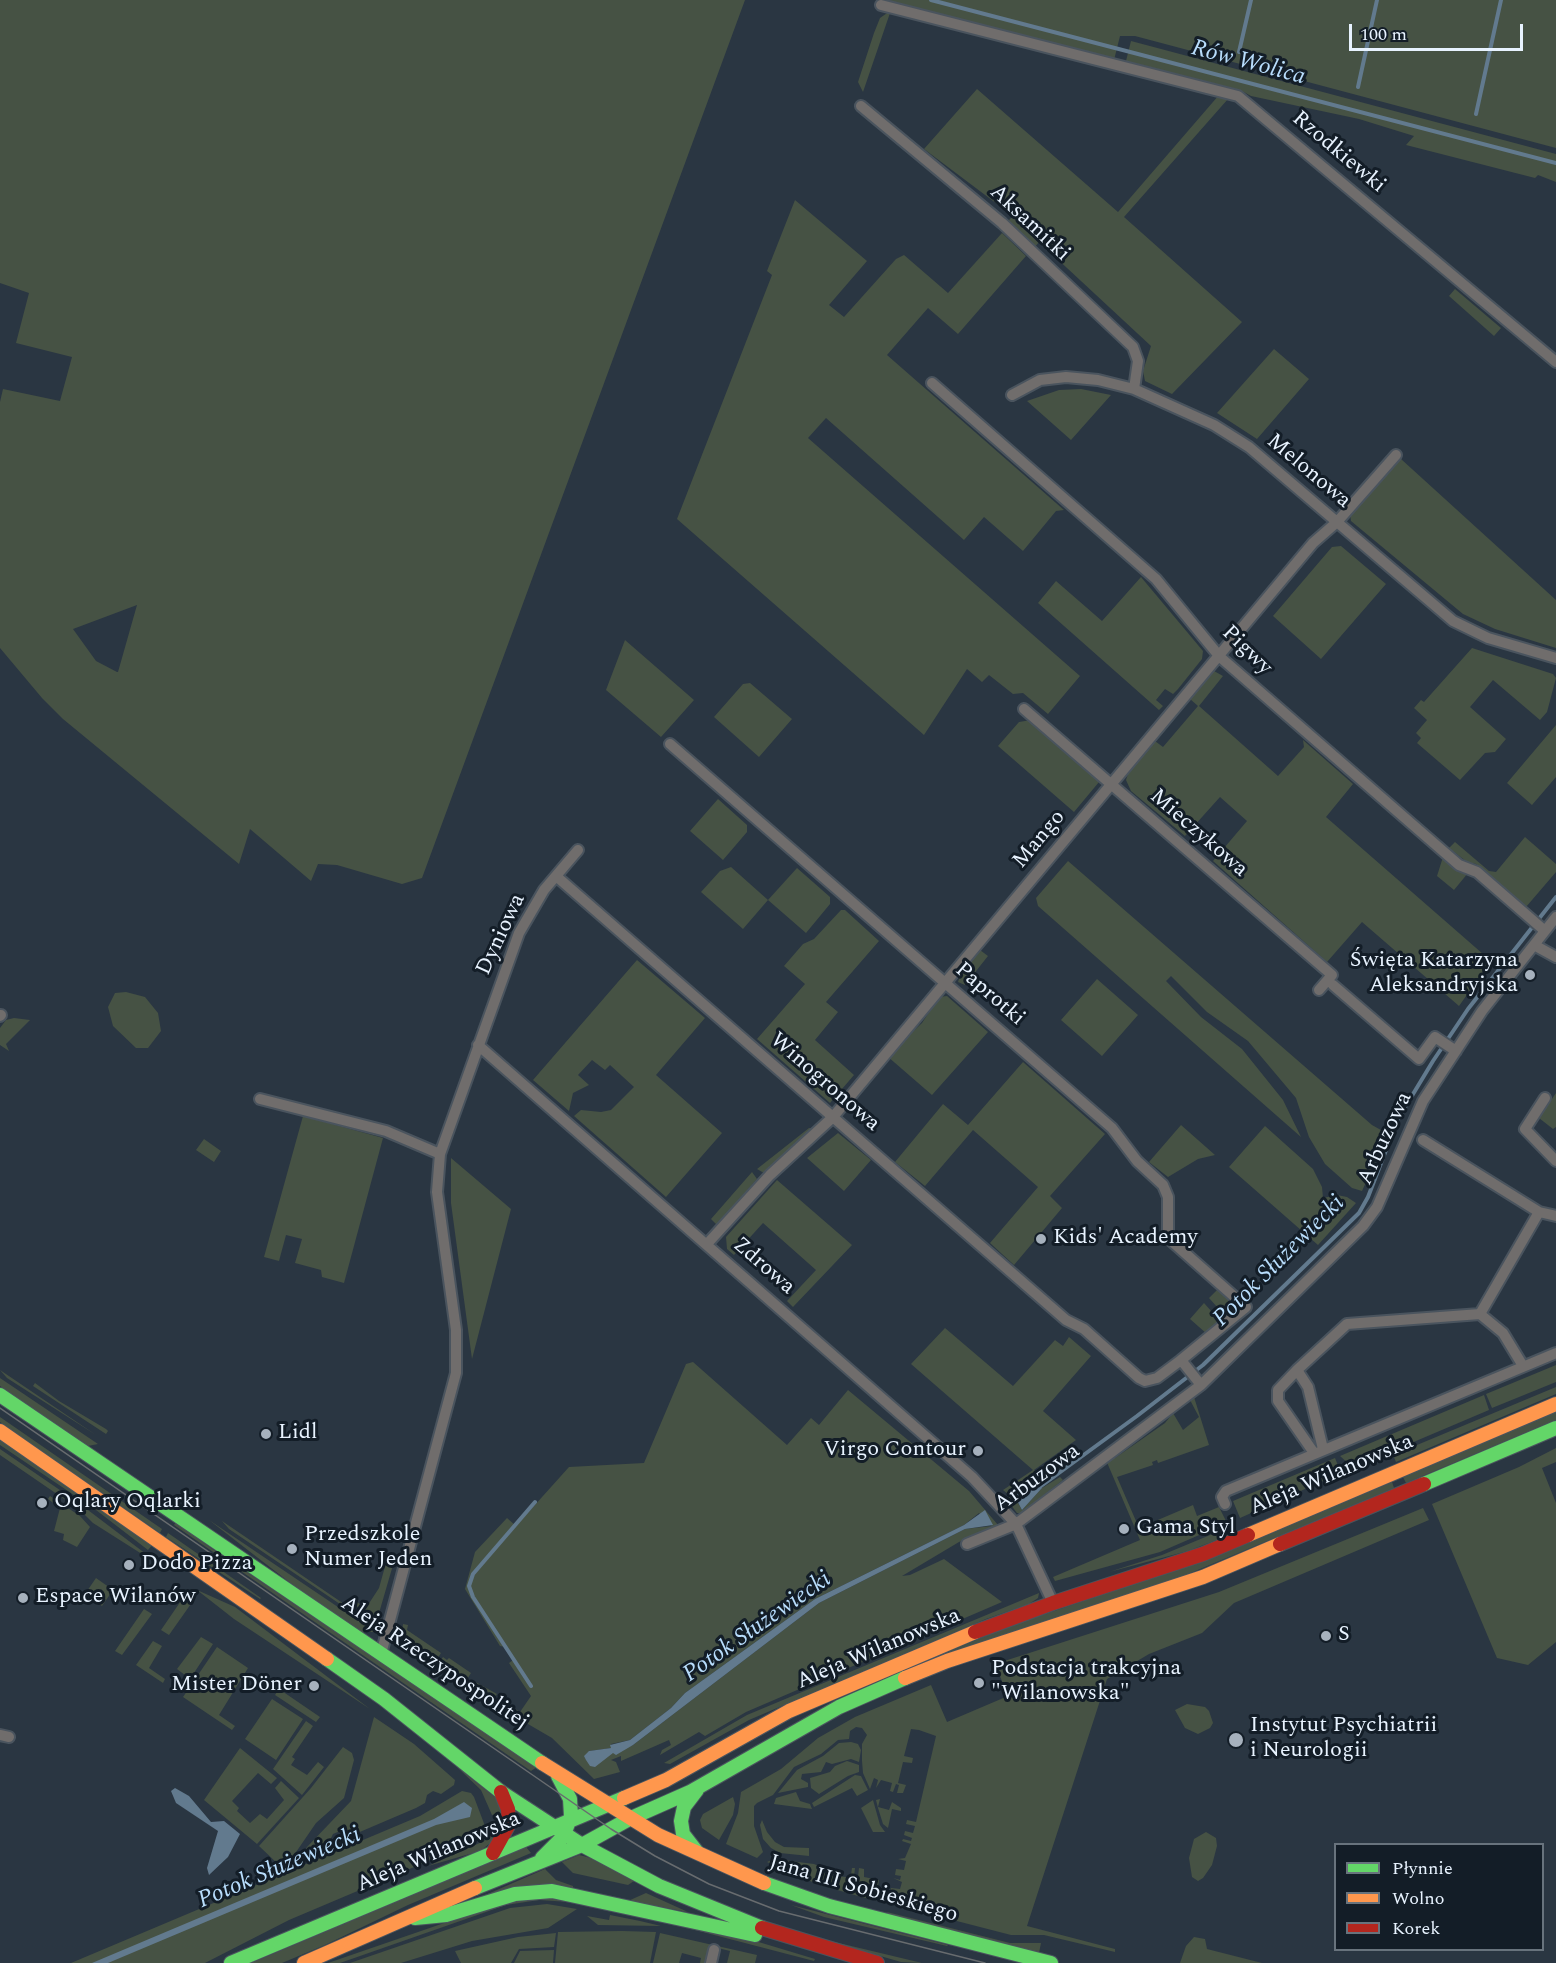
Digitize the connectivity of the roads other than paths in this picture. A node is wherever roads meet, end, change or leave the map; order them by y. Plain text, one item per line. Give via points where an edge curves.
1 (881, 5) dead end
2 (861, 106) dead end
3 (1556, 362) edge
4 (932, 383) dead end
5 (1134, 389) junction
6 (1012, 395) dead end
7 (1396, 455) dead end
8 (1337, 522) junction
9 (1220, 657) junction
10 (1556, 658) edge
11 (1024, 709) dead end
12 (670, 744) dead end
13 (1112, 784) junction
14 (578, 850) dead end
15 (556, 876) junction
16 (1556, 917) edge
17 (1543, 930) junction
18 (1534, 945) junction
19 (1556, 957) edge
20 (945, 983) junction
21 (1334, 985) dead end
22 (1319, 990) dead end
23 (478, 1045) junction
24 (1453, 1049) junction
25 (1545, 1098) dead end
26 (260, 1099) dead end
27 (833, 1118) junction
28 (1423, 1140) dead end
29 (440, 1154) junction
30 (1556, 1161) edge
31 (1539, 1212) junction
32 (1556, 1216) edge
33 (707, 1244) junction
34 (1480, 1314) junction
35 (1556, 1353) edge
36 (1185, 1364) junction
37 (1523, 1366) junction
38 (1297, 1370) junction
39 (1200, 1382) junction
40 (0, 1395) edge
41 (1556, 1404) edge
42 (1556, 1428) edge
43 (0, 1431) edge
44 (1318, 1451) junction
45 (1225, 1504) dead end
46 (1016, 1524) junction
47 (967, 1544) dead end
48 (1053, 1603) junction
49 (381, 1654) junction
50 (556, 1772) junction
51 (700, 1786) junction
52 (501, 1792) junction
53 (607, 1805) junction
54 (629, 1819) junction
55 (563, 1828) junction
56 (582, 1845) junction
57 (493, 1853) junction
58 (701, 1857) junction
59 (533, 1866) junction
60 (403, 1918) junction
61 (793, 1939) junction
62 (714, 1950) dead end
63 (231, 1963) edge
64 (304, 1963) edge
65 (711, 1963) edge
66 (877, 1963) edge
67 (1050, 1963) edge

1 - 3 street, Rzodkiewki via 1238,96
2 - 5 street, Aksamitki via 1002,223 1133,347 1138,361
4 - 9 street, Pigwy via 1156,579
5 - 6 street, Melonowa via 1066,377 1033,382
5 - 8 street, Melonowa via 1226,431
7 - 8 street, Mango
8 - 9 street, Mango via 1313,543
8 - 10 street, Melonowa via 1453,621 1488,638
9 - 13 street, Mango
9 - 17 street, Pigwy via 1459,865 1477,872
11 - 13 street, Mieczykowa
12 - 20 street, Paprotki
13 - 20 street, Mango
13 - 22 street, Mieczykowa via 1332,975
14 - 15 street, Dyniowa
15 - 23 street, Dyniowa via 519,933
15 - 27 street, Winogronowa
16 - 17 street, Arbuzowa
17 - 18 street, Arbuzowa
18 - 19 street
18 - 24 street, Arbuzowa
20 - 27 street, Mango
20 - 36 street, Paprotki via 1112,1128 1137,1161 1163,1185 1168,1197 1168,1238 1246,1307
21 - 24 street via 1419,1059 1435,1037
23 - 29 street, Dyniowa
23 - 33 street, Zdrowa
24 - 39 street, Arbuzowa via 1415,1117 1370,1219
25 - 30 street via 1525,1129
26 - 29 street via 386,1131
27 - 33 street, Mango via 770,1175
27 - 36 street, Winogronowa via 1066,1320 1084,1329 1145,1381
28 - 31 street
29 - 49 street, Dyniowa via 437,1192 456,1330 456,1373
31 - 32 street
31 - 34 street
33 - 46 street, Zdrowa via 972,1477
34 - 37 street via 1503,1333
34 - 38 street via 1347,1324
35 - 37 street
36 - 39 street
37 - 44 street
38 - 44 street via 1308,1387
38 - 44 street via 1276,1395 1280,1406
39 - 46 street, Arbuzowa
40 - 49 main road, Aleja Rzeczypospolitej
41 - 48 main road, Aleja Wilanowska via 1203,1554
42 - 51 main road, Aleja Wilanowska via 1203,1577 947,1661 892,1683 839,1707
43 - 52 main road via 384,1699
44 - 45 street via 1226,1491 1222,1497
46 - 47 street, Arbuzowa
46 - 48 street, Zdrowa
48 - 53 main road, Aleja Wilanowska via 937,1646 789,1711 672,1778
49 - 50 main road, Aleja Rzeczypospolitej
50 - 53 main road, Aleja Rzeczypospolitej
50 - 55 main road via 570,1799
51 - 54 main road, Aleja Wilanowska
51 - 58 main road via 684,1807 681,1821 685,1838
52 - 55 main road
52 - 57 main road via 508,1809 508,1824
53 - 54 main road, Jana III Sobieskiego
53 - 55 main road, Aleja Wilanowska
54 - 56 main road, Aleja Wilanowska
54 - 58 main road, Jana III Sobieskiego
55 - 56 main road
55 - 57 main road, Aleja Wilanowska
55 - 59 main road
56 - 59 main road, Aleja Wilanowska
56 - 61 main road via 683,1897
57 - 63 main road, Aleja Wilanowska
58 - 67 main road, Jana III Sobieskiego via 829,1906
59 - 60 main road, Aleja Wilanowska
60 - 61 main road via 446,1915 501,1897 552,1891 750,1934
60 - 64 main road, Aleja Wilanowska
61 - 66 main road
62 - 65 street

